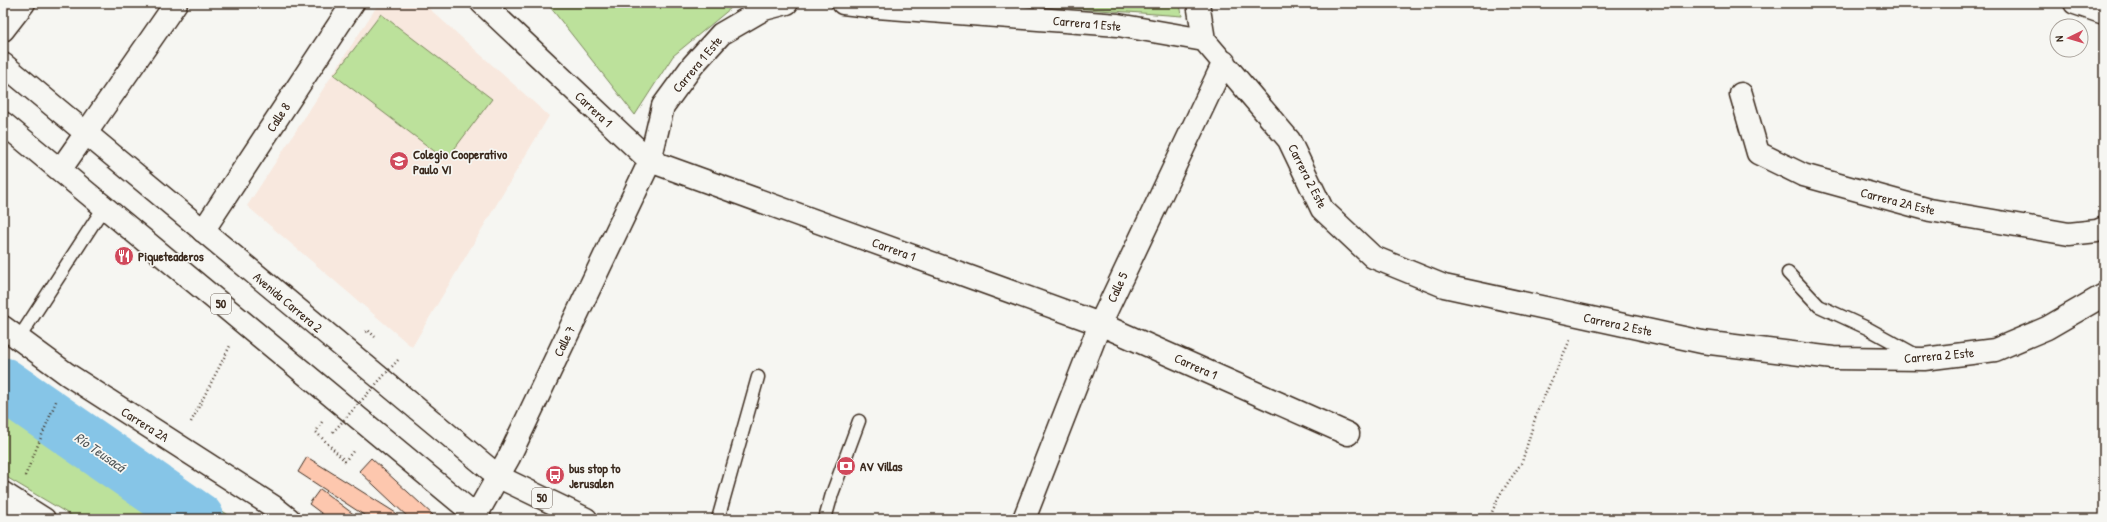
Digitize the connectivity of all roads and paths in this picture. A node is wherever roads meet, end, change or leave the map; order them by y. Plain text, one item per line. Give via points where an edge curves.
1 (24, 3) edge
2 (176, 3) edge
3 (353, 3) edge
4 (482, 3) edge
5 (787, 3) edge
6 (843, 3) edge
7 (1198, 3) edge
8 (2075, 3) edge
9 (2104, 13) edge
10 (3, 30) edge
11 (1204, 40) junction
12 (1224, 62) junction
13 (3, 64) edge
14 (1741, 94) dead end
15 (3, 123) edge
16 (86, 133) junction
17 (650, 161) junction
18 (60, 170) junction
19 (104, 207) junction
20 (2104, 228) edge
21 (203, 230) junction
22 (1788, 273) dead end
23 (2104, 295) edge
24 (1583, 316) junction
25 (244, 323) junction
26 (1100, 324) junction
27 (11, 332) edge
28 (1924, 359) junction
29 (398, 360) dead end
30 (67, 374) junction
31 (758, 377) dead end
32 (859, 421) dead end
33 (316, 432) dead end
34 (1348, 434) dead end
35 (338, 437) dead end
36 (179, 445) junction
37 (349, 446) dead end
38 (499, 478) junction
39 (8, 504) edge
40 (476, 518) edge
41 (44, 519) edge
42 (289, 519) edge
43 (586, 519) edge
44 (718, 519) edge
45 (825, 519) edge
46 (1024, 519) edge
47 (1489, 519) edge

1 - 10 street
2 - 16 street
3 - 21 street, Calle 8
4 - 17 street, Carrera 1
5 - 17 street, Carrera 1 Este via 764,9 721,34 693,65 663,106
6 - 11 street, Carrera 1 Este via 1118,25
7 - 11 street
8 - 9 street
11 - 12 street
12 - 24 street, Carrera 2 Este via 1290,140 1322,209 1373,257 1444,286
12 - 26 street, Calle 5
13 - 16 street, Avenida Carrera 2 / 50
14 - 20 street, Carrera 2A Este via 1758,153 1802,175 1930,210 2061,233 2097,231
15 - 18 street, 50
16 - 18 street
16 - 21 street, Avenida Carrera 2 / 50
17 - 26 street, Carrera 1
17 - 38 street, Calle 7
18 - 19 street, 50
19 - 25 street, 50
19 - 27 lane
21 - 38 street, Avenida Carrera 2 / 50
22 - 28 lane via 1819,306 1868,328
23 - 28 street, Carrera 2 Este via 2047,328 1995,350
24 - 28 street, Carrera 2 Este via 1702,342 1826,357
24 - 47 path via 1562,353 1537,412 1522,462 1499,496
25 - 36 path
25 - 40 street, 50
26 - 34 street, Carrera 1
26 - 46 street, Calle 5
27 - 30 street, Carrera 2A
29 - 35 path, bridge via 333,432
30 - 36 street, Carrera 2A
30 - 39 path
31 - 44 lane
32 - 45 lane
33 - 37 path via 345,461 354,450
36 - 42 street, Carrera 2A via 274,506
38 - 40 street, Calle 7
38 - 43 street, Avenida Carrera 2 / 50
39 - 41 street

